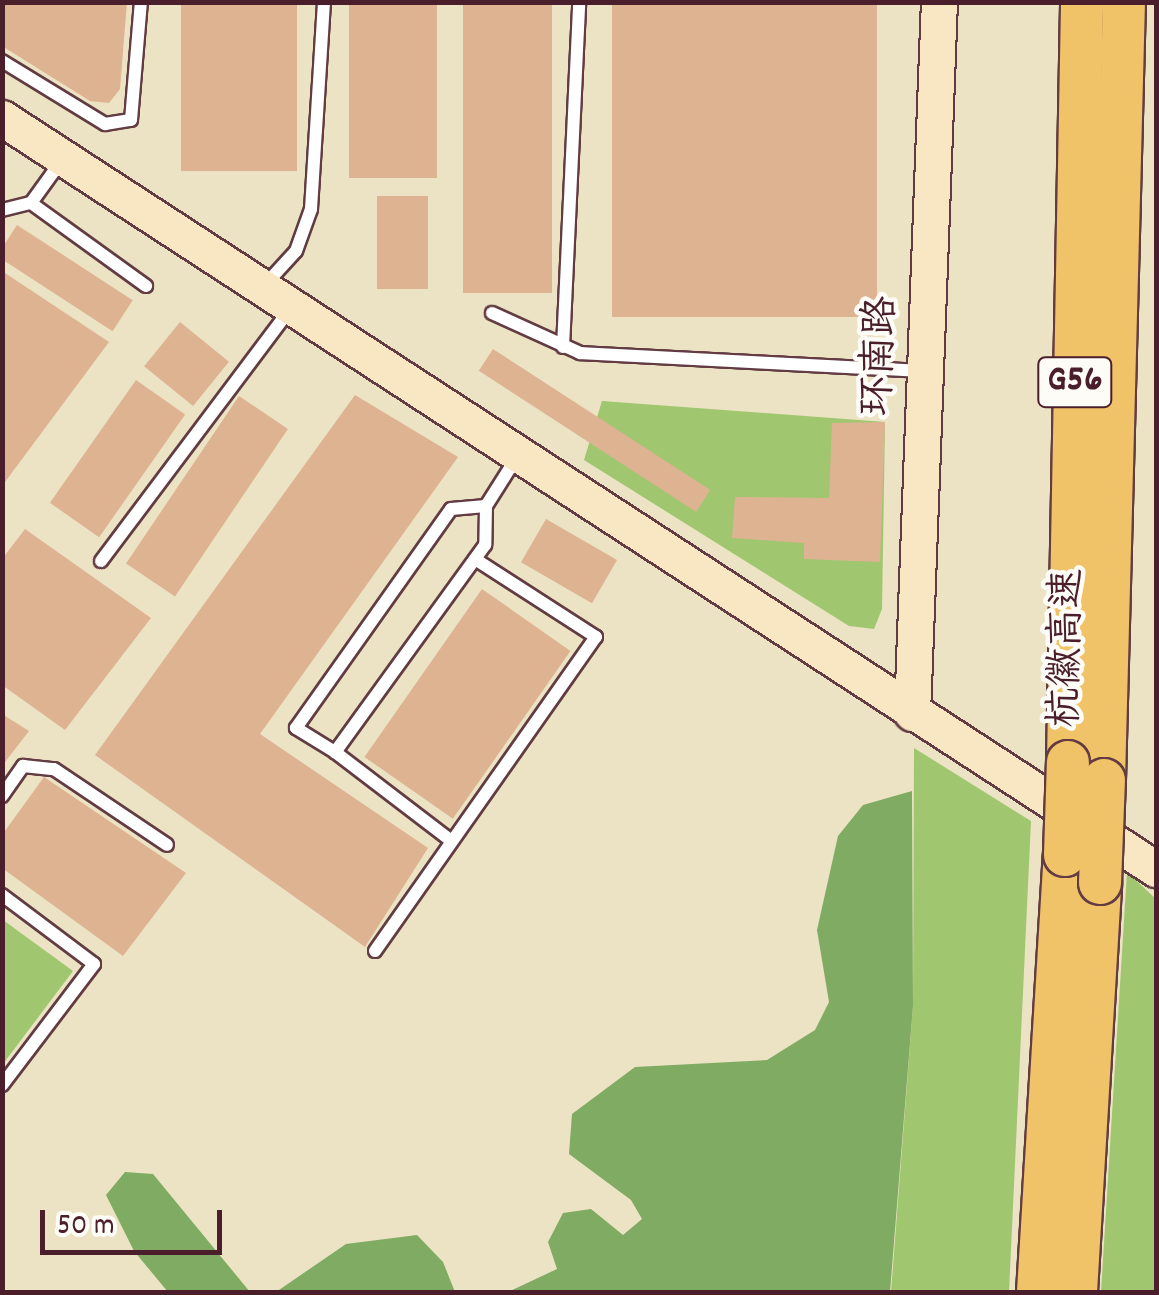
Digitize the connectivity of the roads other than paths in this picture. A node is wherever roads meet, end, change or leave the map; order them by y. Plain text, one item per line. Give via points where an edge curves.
1 (140, 2) edge
2 (324, 2) edge
3 (579, 2) edge
4 (939, 2) edge
5 (1082, 2) edge
6 (1124, 2) edge
7 (2, 61) edge
8 (2, 118) edge
9 (64, 158) junction
10 (31, 203) junction
11 (2, 210) edge
12 (146, 286) dead end
13 (277, 297) junction
14 (492, 314) dead end
15 (563, 347) junction
16 (925, 371) junction
17 (518, 455) junction
18 (486, 506) junction
19 (475, 559) junction
20 (102, 561) dead end
21 (912, 712) junction
22 (335, 752) junction
23 (1086, 771) junction
24 (2, 796) edge
25 (450, 840) junction
26 (167, 845) dead end
27 (1156, 869) edge
28 (2, 895) edge
29 (374, 951) dead end
30 (2, 1085) edge
31 (1038, 1292) edge
32 (1076, 1292) edge

1 - 7 lane via 130,120 105,124
2 - 13 lane via 311,210
3 - 15 lane
4 - 16 street, 环南路
5 - 23 highway, 杭徽高速 / G56
6 - 23 highway, 杭徽高速 / G56
8 - 9 street
9 - 10 lane
9 - 13 street
10 - 11 lane
10 - 12 lane
13 - 17 street
13 - 20 lane
14 - 15 lane
15 - 16 lane via 580,354
16 - 21 street, 环南路
17 - 18 lane
17 - 21 street
18 - 19 lane via 485,545
18 - 22 lane via 451,509 296,728
19 - 22 lane
19 - 25 lane via 596,637
21 - 27 street
22 - 25 lane
23 - 31 highway, 杭徽高速 / G56, bridge via 1065,854
23 - 32 highway, 杭徽高速 / G56, bridge via 1100,882
24 - 26 lane via 23,766 54,769
25 - 29 lane
28 - 30 lane via 94,964

